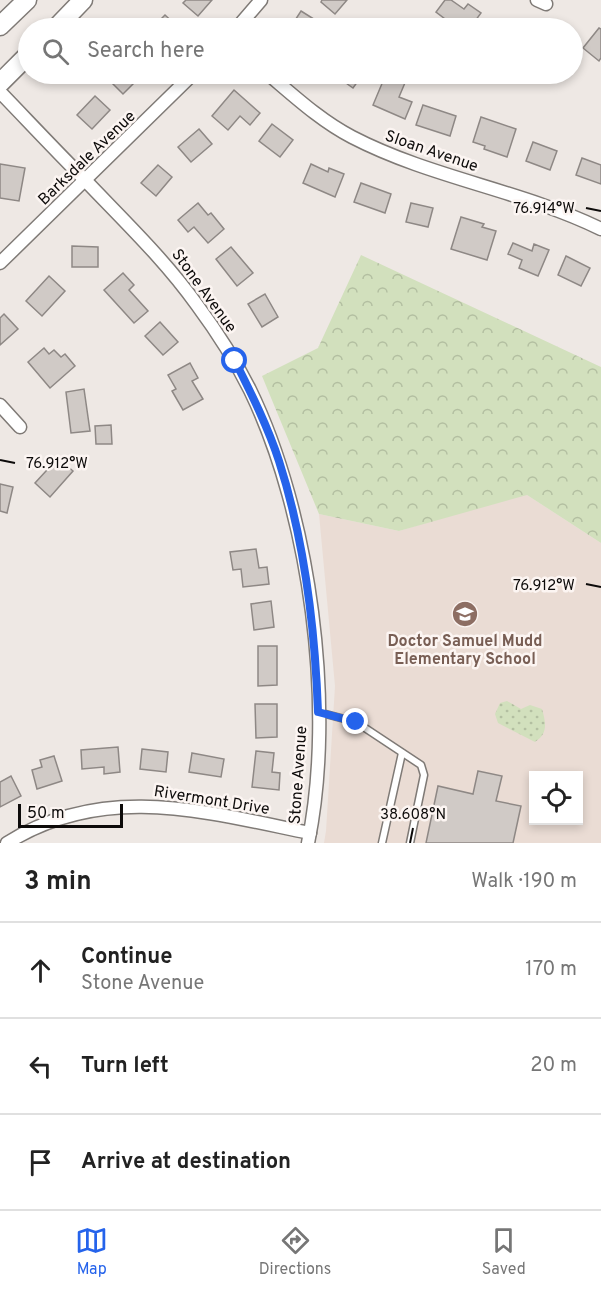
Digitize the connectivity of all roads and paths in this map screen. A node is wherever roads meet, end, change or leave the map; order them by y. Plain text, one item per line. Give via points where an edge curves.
1 (27, 0) edge
2 (83, 0) edge
3 (261, 0) edge
4 (66, 18) edge
5 (246, 18) edge
6 (0, 26) edge
7 (18, 65) edge
8 (0, 82) edge
9 (183, 84) edge
10 (280, 84) edge
11 (0, 92) edge
12 (86, 181) junction
13 (601, 229) edge
14 (0, 263) edge
15 (0, 405) edge
16 (20, 427) dead end
17 (318, 712) junction
18 (402, 753) junction
19 (309, 838) edge
20 (23, 839) edge
21 (7, 843) edge
22 (382, 843) edge
23 (410, 843) edge

1 - 6 main road
2 - 4 main road
3 - 5 street
7 - 8 main road
9 - 12 street, Barksdale Avenue
10 - 13 street, Sloan Avenue via 325,120 373,147
11 - 12 street, Stone Avenue
12 - 14 street, Barksdale Avenue
12 - 17 street, Stone Avenue via 157,253 213,328 251,392 290,499 313,629
15 - 16 street
17 - 18 lane via 356,722
17 - 19 street, Stone Avenue
18 - 22 lane
18 - 23 lane via 421,765 424,775
19 - 20 street, Rivermont Drive via 173,808 117,806 41,824
20 - 21 street, Rivermont Drive

